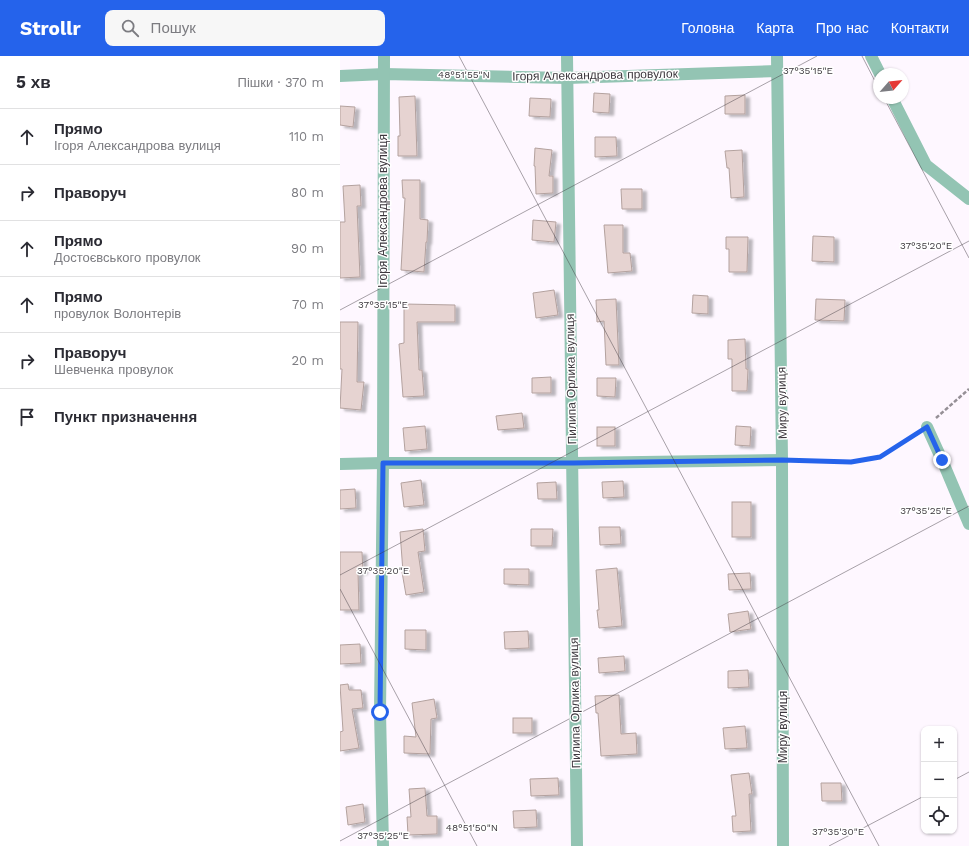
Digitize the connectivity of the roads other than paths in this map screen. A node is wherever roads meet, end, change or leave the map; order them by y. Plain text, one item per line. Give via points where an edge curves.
1 (384, 56) edge
2 (567, 56) edge
3 (777, 56) edge
4 (871, 56) edge
5 (877, 68) edge
6 (777, 71) junction
7 (384, 74) junction
8 (340, 76) edge
9 (567, 78) junction
10 (895, 104) edge
11 (969, 199) edge
12 (927, 427) road end
13 (782, 460) junction
14 (383, 463) junction
15 (573, 463) junction
16 (340, 464) edge
17 (969, 524) edge
18 (383, 846) edge
19 (577, 846) edge
20 (783, 846) edge

1 - 7 street, Ігоря Александрова вулиця
2 - 9 street, Пилипа Орлика вулиця
3 - 6 street, Миру вулиця
4 - 5 street
6 - 9 street, Ігоря Александрова провулок
6 - 13 street, Миру вулиця
7 - 8 street, Ігоря Александрова провулок
7 - 9 street, Ігоря Александрова провулок
7 - 14 street, Ігоря Александрова вулиця
9 - 15 street, Пилипа Орлика вулиця
10 - 11 street via 926,165
12 - 17 street
13 - 15 street
13 - 20 street, Миру вулиця
14 - 15 street
14 - 16 street
14 - 18 street, Ігоря Александрова вулиця via 380,712
15 - 19 street, Пилипа Орлика вулиця

